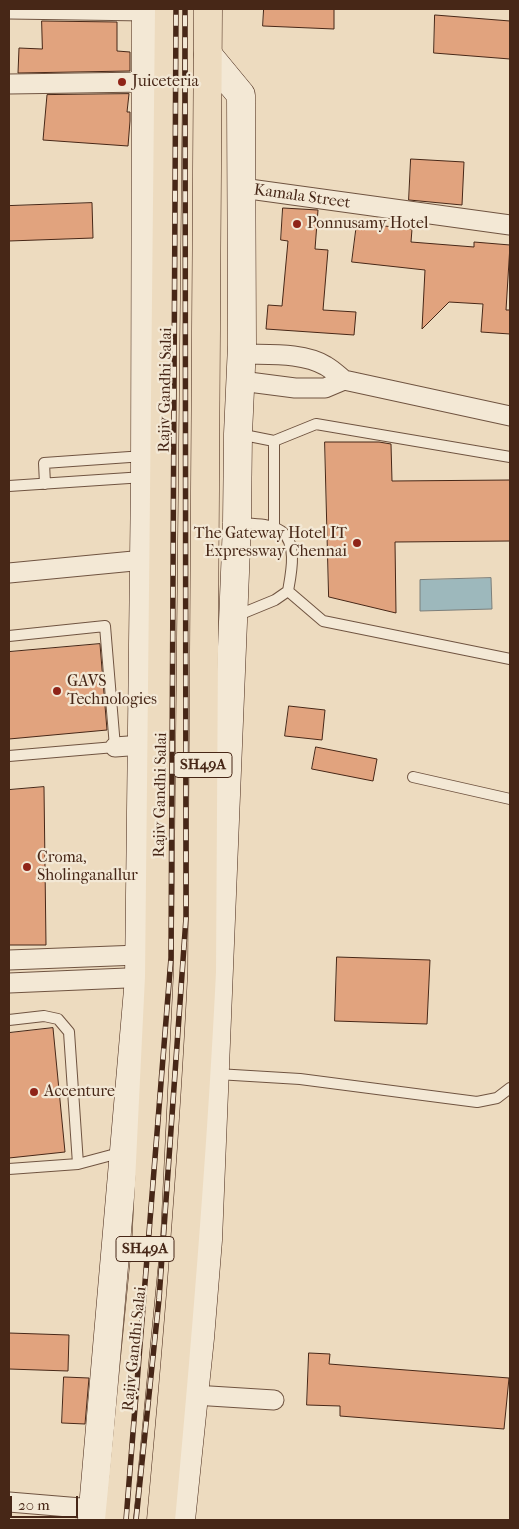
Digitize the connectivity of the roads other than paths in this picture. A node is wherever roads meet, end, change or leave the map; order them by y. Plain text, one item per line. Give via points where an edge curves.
1 (9, 9) edge
2 (154, 9) edge
3 (208, 9) edge
4 (208, 55) junction
5 (146, 82) junction
6 (9, 84) edge
7 (242, 188) junction
8 (510, 225) edge
9 (242, 354) junction
10 (344, 380) junction
11 (241, 381) junction
12 (510, 416) edge
13 (238, 434) junction
14 (274, 441) junction
15 (510, 457) edge
16 (145, 466) junction
17 (45, 484) junction
18 (9, 486) edge
19 (154, 522) junction
20 (238, 523) junction
21 (274, 528) junction
22 (153, 569) junction
23 (9, 573) edge
24 (204, 578) junction
25 (288, 591) junction
26 (234, 616) junction
27 (9, 636) edge
28 (204, 656) junction
29 (162, 657) junction
30 (510, 658) edge
31 (128, 746) junction
32 (9, 756) edge
33 (412, 777) dead end
34 (510, 799) edge
35 (202, 945) junction
36 (9, 960) edge
37 (149, 963) junction
38 (9, 984) edge
39 (9, 1020) edge
40 (215, 1074) junction
41 (510, 1088) edge
42 (124, 1152) junction
43 (78, 1164) junction
44 (9, 1170) edge
45 (131, 1389) junction
46 (183, 1395) junction
47 (274, 1400) dead end
48 (9, 1502) edge
49 (92, 1515) edge
50 (118, 1520) edge
51 (161, 1520) edge
52 (181, 1520) edge

1 - 2 street
2 - 5 street
2 - 19 main road, Rajiv Gandhi Salai
3 - 4 main road, SH49A
4 - 7 street via 241,95
4 - 24 main road, SH49A
5 - 6 street
5 - 16 street
7 - 8 street, Kamala Street
7 - 9 street
9 - 10 street via 315,361
9 - 11 street
10 - 11 street via 325,388
10 - 12 street
11 - 13 street
13 - 14 lane
13 - 20 street
14 - 15 lane via 316,424
14 - 21 lane
16 - 17 lane
16 - 17 lane via 44,463
16 - 19 street
17 - 18 lane
19 - 22 street
20 - 21 lane via 264,524
20 - 26 street
21 - 25 lane via 282,532 290,545 292,571
22 - 23 street
22 - 24 main road via 180,594 196,590
22 - 29 main road, Rajiv Gandhi Salai / SH49A
22 - 31 street
24 - 28 main road, SH49A
25 - 26 lane
25 - 30 lane via 323,621
26 - 40 street
27 - 31 lane via 105,626
28 - 29 main road via 192,642 168,648
28 - 35 main road, SH49A
29 - 37 main road, Rajiv Gandhi Salai / SH49A
31 - 32 lane
31 - 37 street
33 - 34 lane
35 - 37 main road
35 - 46 main road, SH49A via 197,1082 182,1287
36 - 37 street
37 - 38 street
37 - 42 street
37 - 45 main road, Rajiv Gandhi Salai / SH49A via 146,1244
39 - 43 lane via 44,1016 58,1019 69,1032
40 - 41 lane via 300,1079 477,1102 497,1098
40 - 46 street via 200,1338
42 - 43 lane
42 - 49 street
43 - 44 lane
45 - 46 main road
45 - 50 main road, Rajiv Gandhi Salai / SH49A
46 - 47 street
46 - 51 main road, SH49A
46 - 52 street
48 - 49 street

